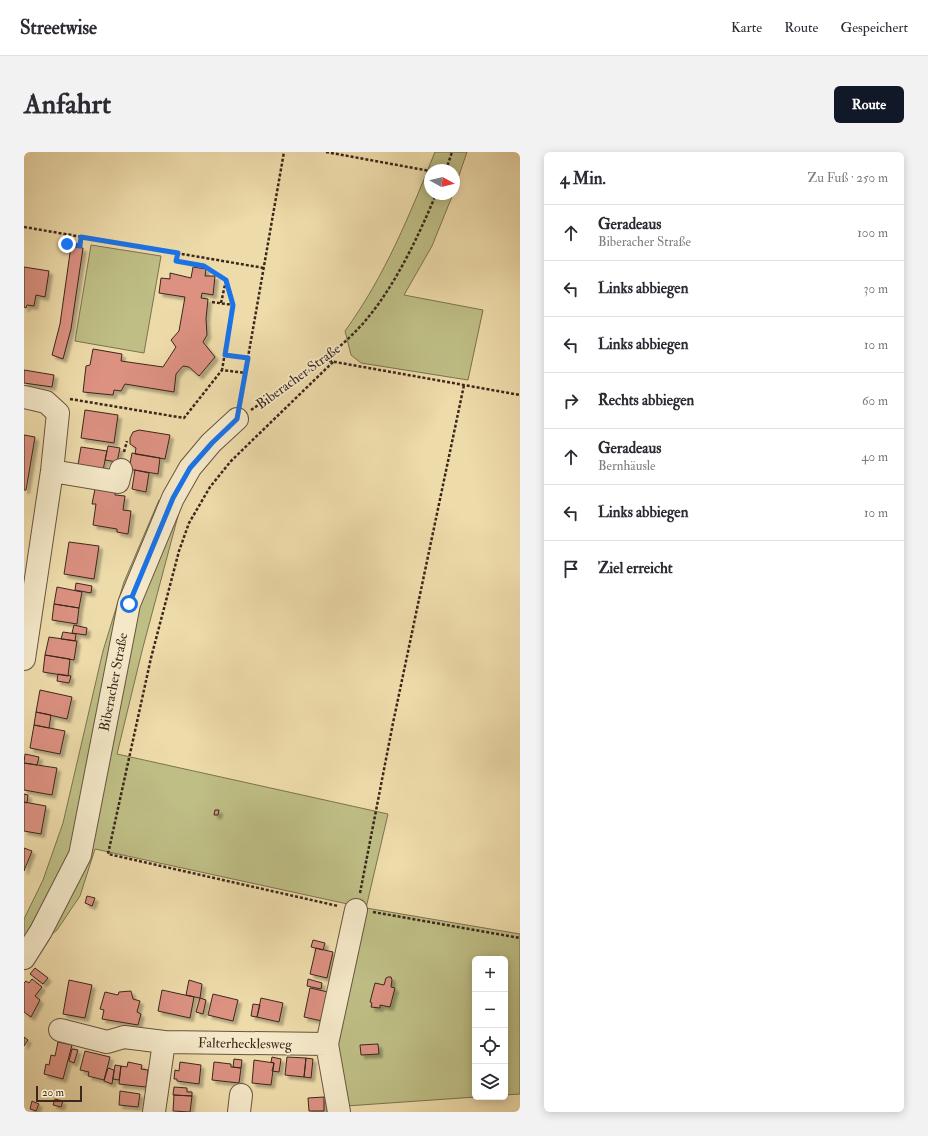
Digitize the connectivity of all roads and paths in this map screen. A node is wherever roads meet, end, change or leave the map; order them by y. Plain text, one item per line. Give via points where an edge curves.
1 (284, 152) edge
2 (326, 152) edge
3 (452, 152) edge
4 (448, 164) edge
5 (424, 170) edge
6 (433, 200) edge
7 (24, 227) edge
8 (81, 237) junction
9 (67, 244) dead end
10 (178, 253) junction
11 (264, 268) junction
12 (226, 280) junction
13 (212, 302) dead end
14 (221, 304) junction
15 (233, 305) junction
16 (225, 355) junction
17 (248, 358) junction
18 (324, 360) junction
19 (333, 362) junction
20 (222, 370) junction
21 (246, 373) junction
22 (464, 385) junction
23 (520, 395) edge
24 (24, 397) edge
25 (68, 398) dead end
26 (237, 419) junction
27 (121, 470) dead end
28 (52, 471) junction
29 (24, 659) edge
30 (356, 910) junction
31 (520, 938) edge
32 (24, 958) edge
33 (60, 1030) dead end
34 (164, 1042) junction
35 (327, 1044) junction
36 (154, 1112) edge
37 (339, 1112) edge

1 - 11 path
2 - 5 path
3 - 4 path
6 - 18 path, Biberacher Straße via 413,246 378,303 354,333
7 - 8 path
8 - 9 path via 80,246
8 - 10 path
10 - 11 path
10 - 12 path via 176,261 204,266
11 - 17 path
12 - 14 path
12 - 15 path
13 - 14 path
14 - 15 path
15 - 16 path
16 - 17 path
16 - 20 path
17 - 21 path
18 - 19 path
18 - 26 path, Biberacher Straße
19 - 22 path
19 - 30 path via 231,461 210,487 190,523 179,551 151,658 108,854
20 - 21 path
20 - 25 path via 184,418
21 - 26 path
22 - 23 path
22 - 30 path
24 - 28 street via 46,402 58,412
26 - 32 street, Biberacher Straße via 190,468 173,498 129,604 80,855 41,931
27 - 28 street via 118,482
28 - 29 street
30 - 31 path
30 - 35 street
33 - 34 street, Falterhecklesweg via 107,1042 124,1037
34 - 35 street, Falterhecklesweg
34 - 36 street
35 - 37 street

